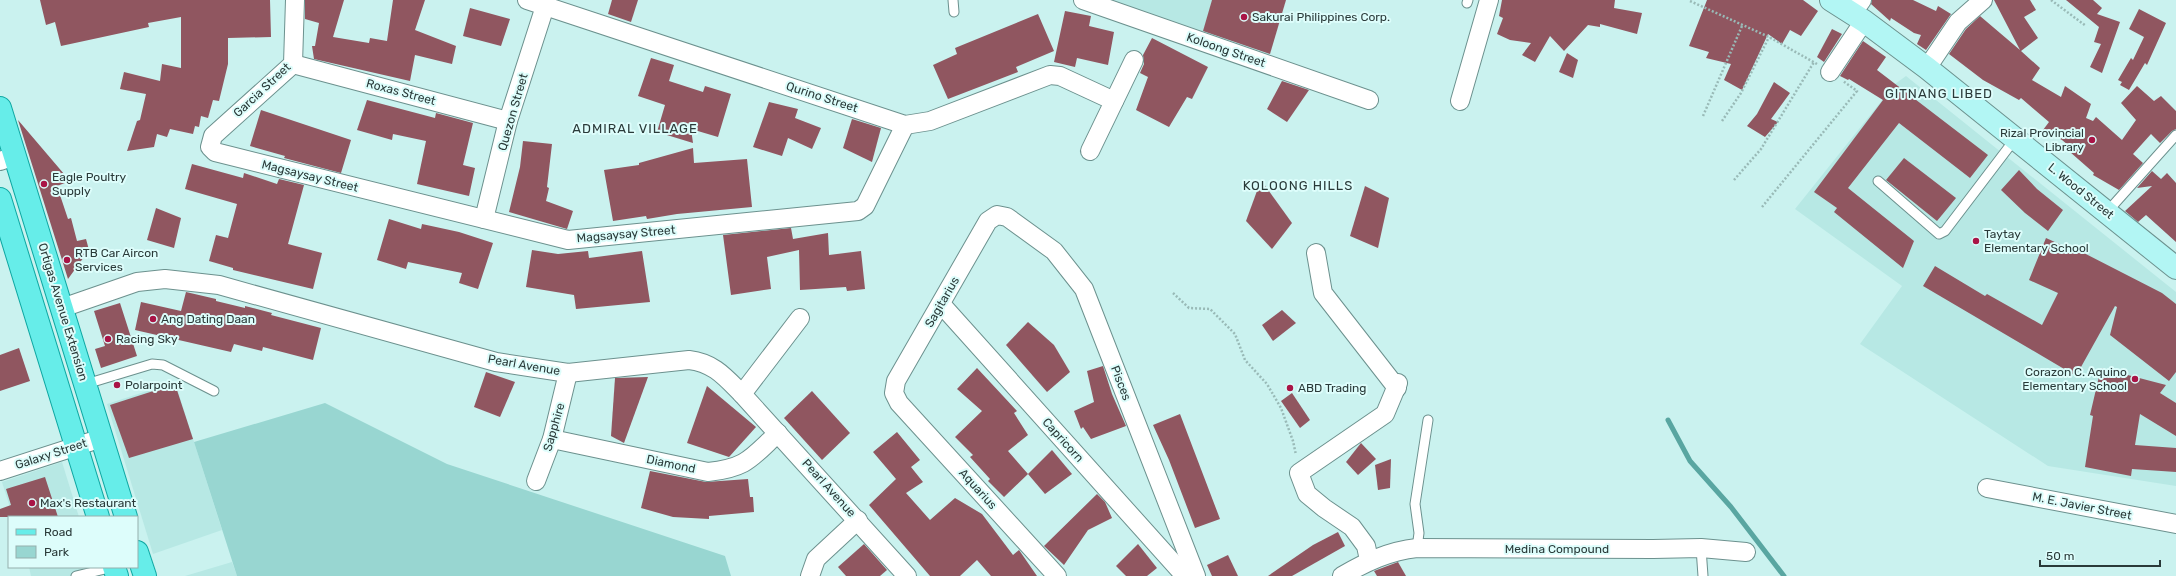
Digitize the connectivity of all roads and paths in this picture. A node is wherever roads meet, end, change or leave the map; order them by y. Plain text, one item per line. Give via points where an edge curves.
1 (295, 0) edge
2 (527, 0) edge
3 (953, 0) edge
4 (1083, 0) edge
5 (1489, 0) edge
6 (1831, 0) edge
7 (1983, 0) edge
8 (2051, 0) edge
9 (1690, 1) edge
10 (546, 3) edge
11 (1859, 11) edge
12 (954, 12) dead end
13 (1742, 26) junction
14 (2086, 26) dead end
15 (1769, 37) junction
16 (1134, 60) dead end
17 (1814, 62) junction
18 (293, 64) junction
19 (1927, 68) junction
20 (1830, 72) junction
21 (1369, 100) dead end
22 (1114, 101) junction
23 (1460, 101) dead end
24 (0, 108) edge
25 (1703, 116) dead end
26 (508, 121) junction
27 (1722, 121) dead end
28 (905, 125) junction
29 (2176, 136) edge
30 (2015, 139) junction
31 (210, 147) joint
32 (1090, 151) dead end
33 (7, 159) edge
34 (1734, 180) dead end
35 (1878, 181) dead end
36 (0, 199) edge
37 (1762, 207) dead end
38 (2107, 212) junction
39 (1007, 217) joint
40 (484, 219) junction
41 (1316, 253) dead end
42 (2176, 268) edge
43 (1173, 293) dead end
44 (941, 304) junction
45 (62, 308) junction
46 (800, 318) dead end
47 (568, 373) junction
48 (86, 384) junction
49 (214, 391) dead end
50 (742, 394) junction
51 (899, 403) joint
52 (1428, 420) dead end
53 (778, 433) junction
54 (102, 438) junction
55 (552, 439) junction
56 (76, 446) junction
57 (0, 471) edge
58 (1299, 473) junction
59 (536, 480) dead end
60 (1987, 488) dead end
61 (98, 516) edge
62 (126, 516) edge
63 (858, 520) junction
64 (2176, 524) edge
65 (1417, 548) junction
66 (1701, 548) junction
67 (1746, 552) dead end
68 (138, 555) edge
69 (1369, 560) junction
70 (110, 568) edge
71 (76, 576) edge
72 (145, 576) edge
73 (810, 576) edge
74 (907, 576) edge
75 (1057, 576) edge
76 (1185, 576) edge
77 (1196, 576) edge
78 (1342, 576) edge
79 (1703, 576) edge

1 - 18 street, Garcia Street
2 - 10 street, Qurino Street
3 - 12 lane
4 - 21 street, Koloong Street
5 - 23 street
6 - 11 main road, L. Wood Street
7 - 19 street via 1958,22
8 - 14 path
9 - 13 path
10 - 26 street, Quezon Street
10 - 28 street, Qurino Street
11 - 19 main road, L. Wood Street
11 - 20 street
13 - 15 path
13 - 25 path
15 - 17 path
15 - 27 path via 1741,93
16 - 22 street
17 - 20 path
17 - 34 path via 1762,149
18 - 26 street, Roxas Street
18 - 31 street, Garcia Street via 213,136
19 - 30 main road, L. Wood Street
20 - 37 path via 1857,91
22 - 28 street, Qurino Street via 1060,76 1050,75 930,121
22 - 32 street
24 - 33 main road, Ortigas Avenue Extension
26 - 40 street, Quezon Street
28 - 40 street, Magsaysay Street via 864,206 858,211 568,240
29 - 38 lane
30 - 35 lane via 1945,231 1939,234
30 - 38 main road, L. Wood Street
31 - 40 street, Magsaysay Street via 222,154
33 - 45 main road, Ortigas Avenue Extension
36 - 56 main road
38 - 42 main road, L. Wood Street
39 - 44 street, Sagitarius via 997,215 988,221
39 - 77 street, Pisces via 1054,251 1084,289
41 - 58 street via 1323,293 1397,386 1385,414
43 - 58 path via 1189,308 1210,309 1234,334 1245,360 1267,384 1281,408 1293,441
44 - 51 street, Sagitarius via 896,381 894,393
44 - 76 street, Capricorn
45 - 47 street, Pearl Avenue via 138,282 165,279 219,286 496,362
45 - 48 main road, Ortigas Avenue Extension
46 - 50 street
47 - 50 street, Pearl Avenue via 696,360 714,367
47 - 55 street, Sapphire
48 - 49 lane via 158,364
48 - 54 main road, Ortigas Avenue Extension
50 - 53 street, Pearl Avenue
51 - 75 street, Aquarius
52 - 65 lane via 1415,504 1419,533
53 - 55 street, Diamond via 744,464 728,470 708,472
53 - 63 street, Pearl Avenue
54 - 56 street, Galaxy Street
54 - 62 main road, Ortigas Avenue Extension
55 - 59 street, Sapphire
56 - 57 street, Galaxy Street
56 - 61 main road
58 - 69 street via 1308,494 1352,526 1366,546
60 - 64 street, M. E. Javier Street
63 - 73 street via 816,559
63 - 74 street, Pearl Avenue
65 - 66 street, Medina Compound
65 - 69 street, Medina Compound
66 - 67 street, Medina Compound
66 - 79 lane
68 - 72 main road
69 - 78 street, Medina Compound
70 - 71 lane

